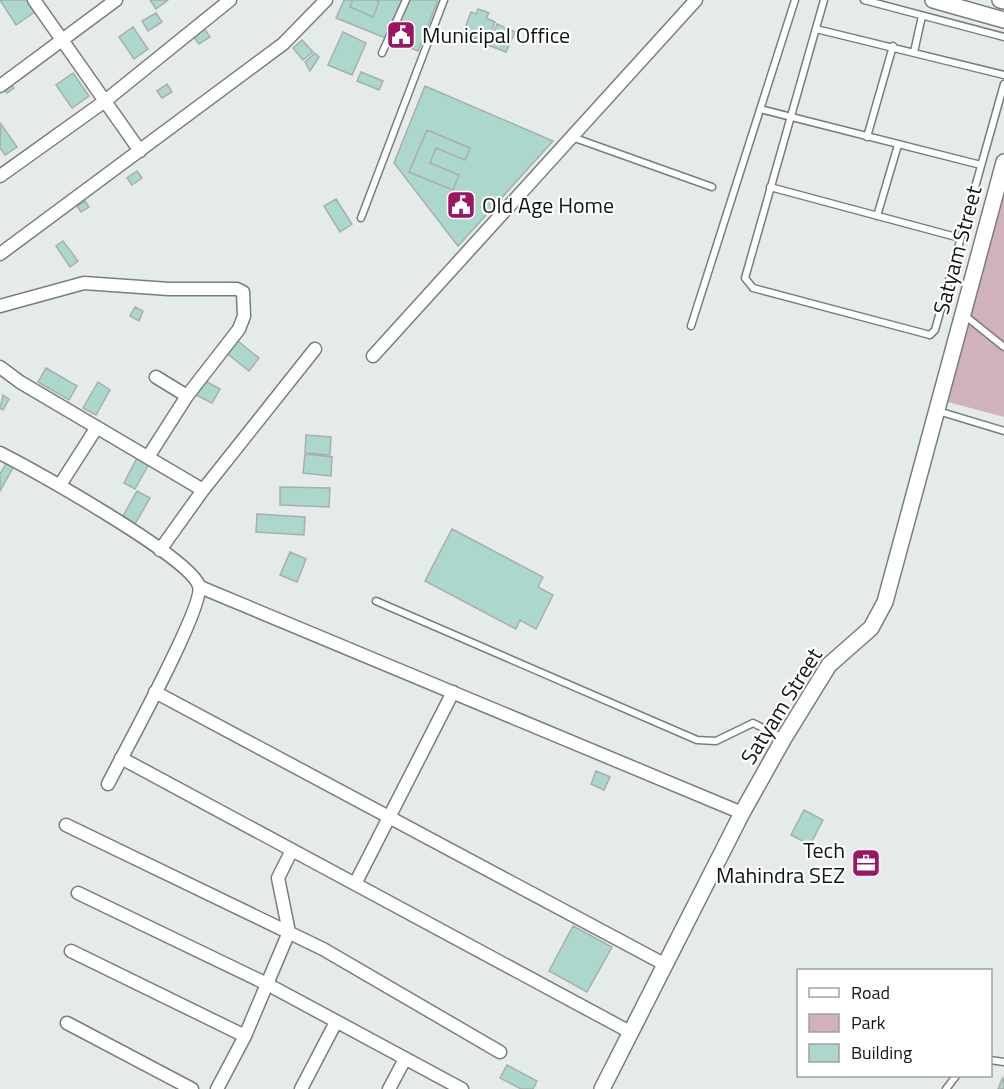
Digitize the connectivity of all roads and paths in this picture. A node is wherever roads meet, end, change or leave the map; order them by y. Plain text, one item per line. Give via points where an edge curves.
1 (34, 0) edge
2 (116, 0) edge
3 (230, 0) edge
4 (326, 0) edge
5 (406, 0) edge
6 (444, 0) edge
7 (696, 0) edge
8 (795, 0) edge
9 (824, 0) edge
10 (864, 0) edge
11 (933, 0) edge
12 (922, 16) junction
13 (1004, 20) edge
14 (816, 29) junction
15 (1004, 37) edge
16 (64, 40) junction
17 (893, 46) junction
18 (382, 52) dead end
19 (914, 52) junction
20 (1004, 75) edge
21 (1004, 84) edge
22 (0, 86) edge
23 (105, 101) junction
24 (760, 109) junction
25 (791, 117) junction
26 (572, 137) junction
27 (867, 137) junction
28 (897, 145) junction
29 (140, 151) junction
30 (1004, 162) edge
31 (981, 165) junction
32 (0, 176) edge
33 (712, 187) dead end
34 (770, 187) junction
35 (877, 216) junction
36 (361, 218) dead end
37 (960, 238) junction
38 (0, 254) edge
39 (0, 306) edge
40 (963, 314) junction
41 (691, 326) dead end
42 (1004, 346) edge
43 (315, 349) dead end
44 (373, 356) dead end
45 (0, 367) edge
46 (156, 377) dead end
47 (187, 396) junction
48 (937, 411) junction
49 (97, 427) junction
50 (1004, 431) edge
51 (0, 453) edge
52 (148, 457) junction
53 (60, 485) junction
54 (203, 490) junction
55 (160, 550) junction
56 (200, 587) junction
57 (376, 601) dead end
58 (155, 692) junction
59 (453, 692) junction
60 (784, 738) junction
61 (121, 758) junction
62 (108, 784) dead end
63 (742, 813) junction
64 (388, 817) junction
65 (66, 825) dead end
66 (292, 850) junction
67 (355, 884) junction
68 (78, 893) dead end
69 (289, 932) junction
70 (71, 951) dead end
71 (664, 964) junction
72 (267, 984) junction
73 (336, 1022) junction
74 (67, 1023) dead end
75 (630, 1032) junction
76 (245, 1036) junction
77 (500, 1052) dead end
78 (405, 1059) junction
79 (955, 1077) edge
80 (192, 1089) edge
81 (217, 1089) edge
82 (301, 1089) edge
83 (389, 1089) edge
84 (462, 1089) edge
85 (602, 1089) edge
86 (946, 1089) edge

1 - 16 street
2 - 16 street
3 - 23 street
4 - 29 street via 284,44
5 - 18 lane
6 - 36 lane
7 - 26 street
8 - 24 lane
9 - 14 lane
10 - 12 lane
11 - 13 street
12 - 15 lane
12 - 19 lane
14 - 17 lane
14 - 25 lane
16 - 22 street
16 - 23 street
17 - 19 lane
17 - 27 lane
19 - 20 lane
21 - 31 lane
23 - 29 street
23 - 32 street
24 - 25 lane
24 - 41 lane
25 - 27 lane
25 - 34 lane
26 - 33 lane
26 - 44 street
27 - 28 lane
28 - 31 lane
28 - 35 lane
29 - 38 street
30 - 40 street, Satyam Street
31 - 37 lane
34 - 35 lane
34 - 37 lane via 746,283 910,331 930,335 935,330
35 - 37 lane
39 - 47 street via 84,283 241,290 242,324
40 - 42 lane
40 - 48 street, Satyam Street
43 - 54 street
45 - 49 street
46 - 47 street
47 - 52 street
48 - 50 lane
48 - 60 street, Satyam Street via 885,602 871,628 829,665
49 - 52 street
49 - 53 street
51 - 53 street
52 - 54 street
53 - 55 street
54 - 55 street
55 - 56 street via 194,576
56 - 58 street via 198,602
56 - 59 street
57 - 60 lane via 698,740 716,741 753,723
58 - 61 street
58 - 64 street
59 - 63 street
59 - 64 street
60 - 63 street, Satyam Street
61 - 62 street
61 - 66 street
63 - 71 street, Satyam Street
64 - 67 street
64 - 71 street
65 - 69 street
66 - 67 street
66 - 69 street via 278,878
67 - 75 street
68 - 72 street
69 - 72 street
69 - 77 street
70 - 76 street
71 - 75 street, Satyam Street
72 - 73 street
72 - 76 street
73 - 78 street
73 - 82 street
74 - 80 street
75 - 85 street, Satyam Street
76 - 81 street
78 - 83 street
78 - 84 street
79 - 86 lane

